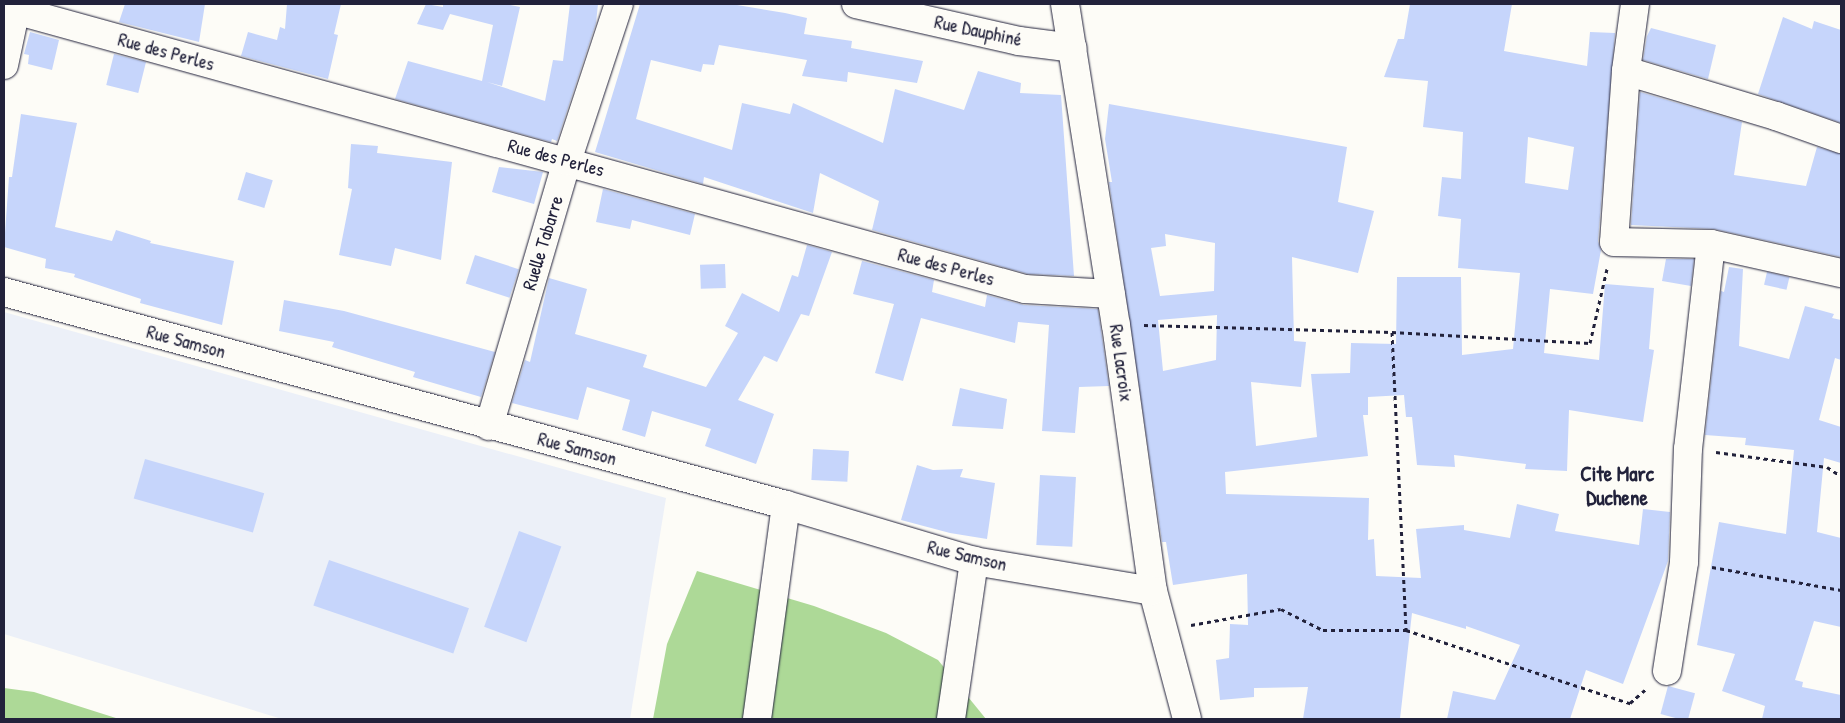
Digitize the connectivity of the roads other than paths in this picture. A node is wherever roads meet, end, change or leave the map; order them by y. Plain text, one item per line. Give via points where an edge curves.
1 (619, 4) edge
2 (856, 4) edge
3 (1065, 4) edge
4 (1635, 4) edge
5 (12, 7) edge
6 (1073, 48) junction
7 (4, 65) edge
8 (1626, 71) junction
9 (1841, 139) edge
10 (567, 161) junction
11 (1711, 244) junction
12 (1841, 273) edge
13 (4, 292) edge
14 (1111, 294) junction
15 (488, 426) junction
16 (786, 506) junction
17 (974, 561) junction
18 (1153, 590) junction
19 (1667, 671) road end
20 (757, 719) edge
21 (951, 719) edge
22 (1187, 719) edge

1 - 10 street, Ruelle Tabarre
2 - 6 street, Rue Dauphiné via 1019,41
3 - 6 street, Rue Lacroix
4 - 8 street
5 - 7 street
5 - 10 street, Rue des Perles
6 - 14 street, Rue Lacroix
8 - 9 street
8 - 11 street via 1614,242
10 - 14 street, Rue des Perles via 1025,289
10 - 15 street, Ruelle Tabarre
11 - 12 street
11 - 19 street via 1688,449 1684,562
13 - 15 street, Rue Samson
14 - 18 street, Rue Lacroix
15 - 16 street, Rue Samson
16 - 17 street, Rue Samson
16 - 20 street
17 - 18 street, Rue Samson
17 - 21 street
18 - 22 street, Rue Lacroix

